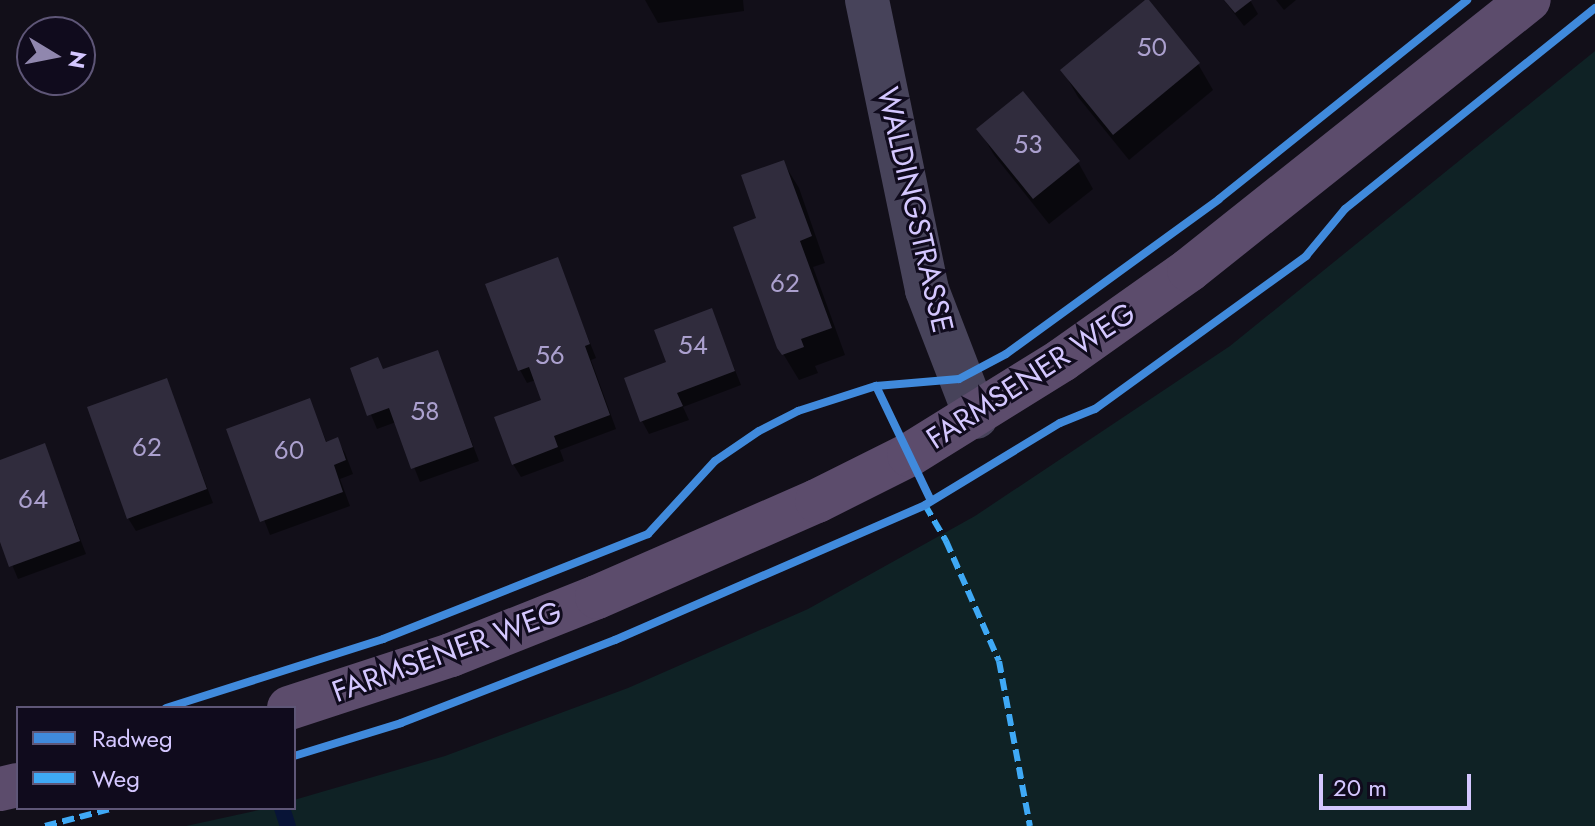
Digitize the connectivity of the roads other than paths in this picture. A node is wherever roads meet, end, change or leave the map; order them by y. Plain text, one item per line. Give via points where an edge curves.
1 (867, 0) edge
2 (1529, 0) edge
3 (976, 417) junction
4 (295, 706) edge

1 - 3 street, WALDINGSTRASSE via 927,290
2 - 3 main road, FARMSENER WEG via 1189,270
3 - 4 main road, FARMSENER WEG via 817,501 597,597 451,655

